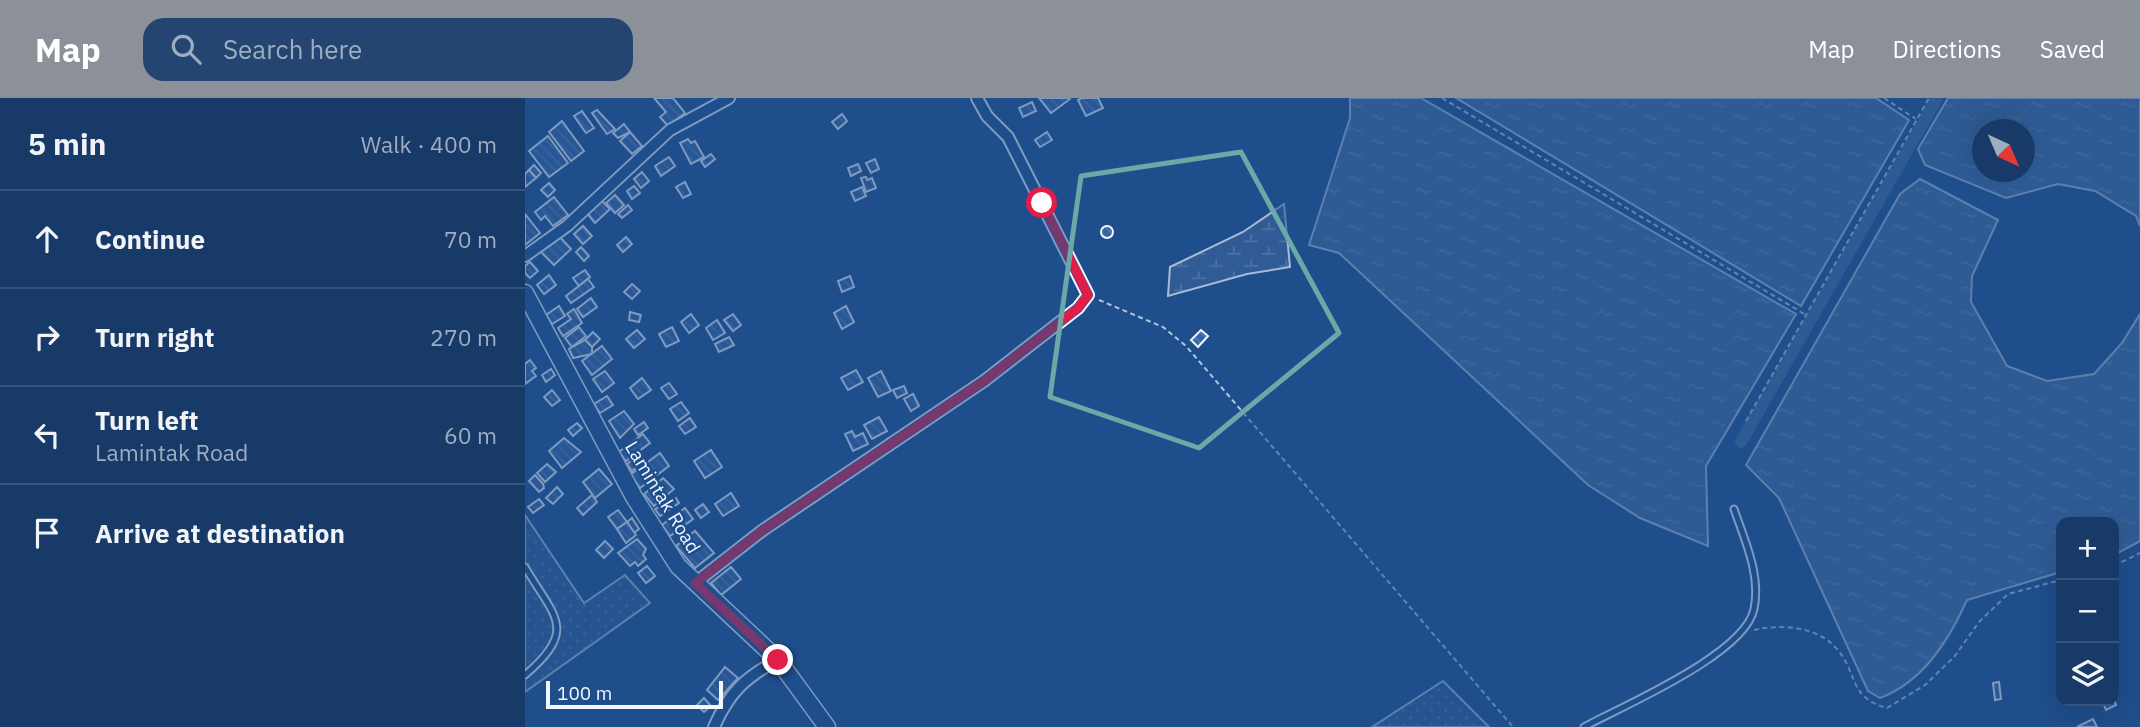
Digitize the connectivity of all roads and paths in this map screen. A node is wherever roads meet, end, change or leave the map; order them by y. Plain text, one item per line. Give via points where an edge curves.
1 (729, 98) edge
2 (977, 98) edge
3 (1442, 98) edge
4 (1884, 98) edge
5 (1929, 98) edge
6 (1917, 120) junction
7 (525, 256) edge
8 (525, 293) edge
9 (1088, 295) junction
10 (1806, 315) junction
11 (1746, 421) dead end
12 (1734, 509) dead end
13 (2140, 553) edge
14 (2119, 564) edge
15 (525, 567) edge
16 (2056, 581) edge
17 (695, 583) junction
18 (1743, 633) junction
19 (778, 660) junction
20 (525, 675) edge
21 (713, 727) edge
22 (827, 727) edge
23 (1513, 727) edge
24 (1584, 727) edge

1 - 7 street via 670,130 567,226
2 - 9 street via 1007,137
3 - 10 path
4 - 6 path
5 - 6 path
6 - 10 path
8 - 17 main road, Lamintak Road via 635,496 678,566
9 - 17 street via 1078,308 984,381 763,530
9 - 23 path via 1163,327 1187,346
10 - 11 path
12 - 18 lane via 1753,562 1754,609
13 - 14 path
15 - 20 lane via 559,626 549,654
16 - 18 path via 2008,594 1925,685 1887,708 1869,703 1858,692 1837,649 1820,636 1772,626
17 - 19 main road, Lamintak Road
18 - 24 lane via 1710,659
19 - 21 street via 749,675
19 - 22 main road, Lamintak Road

